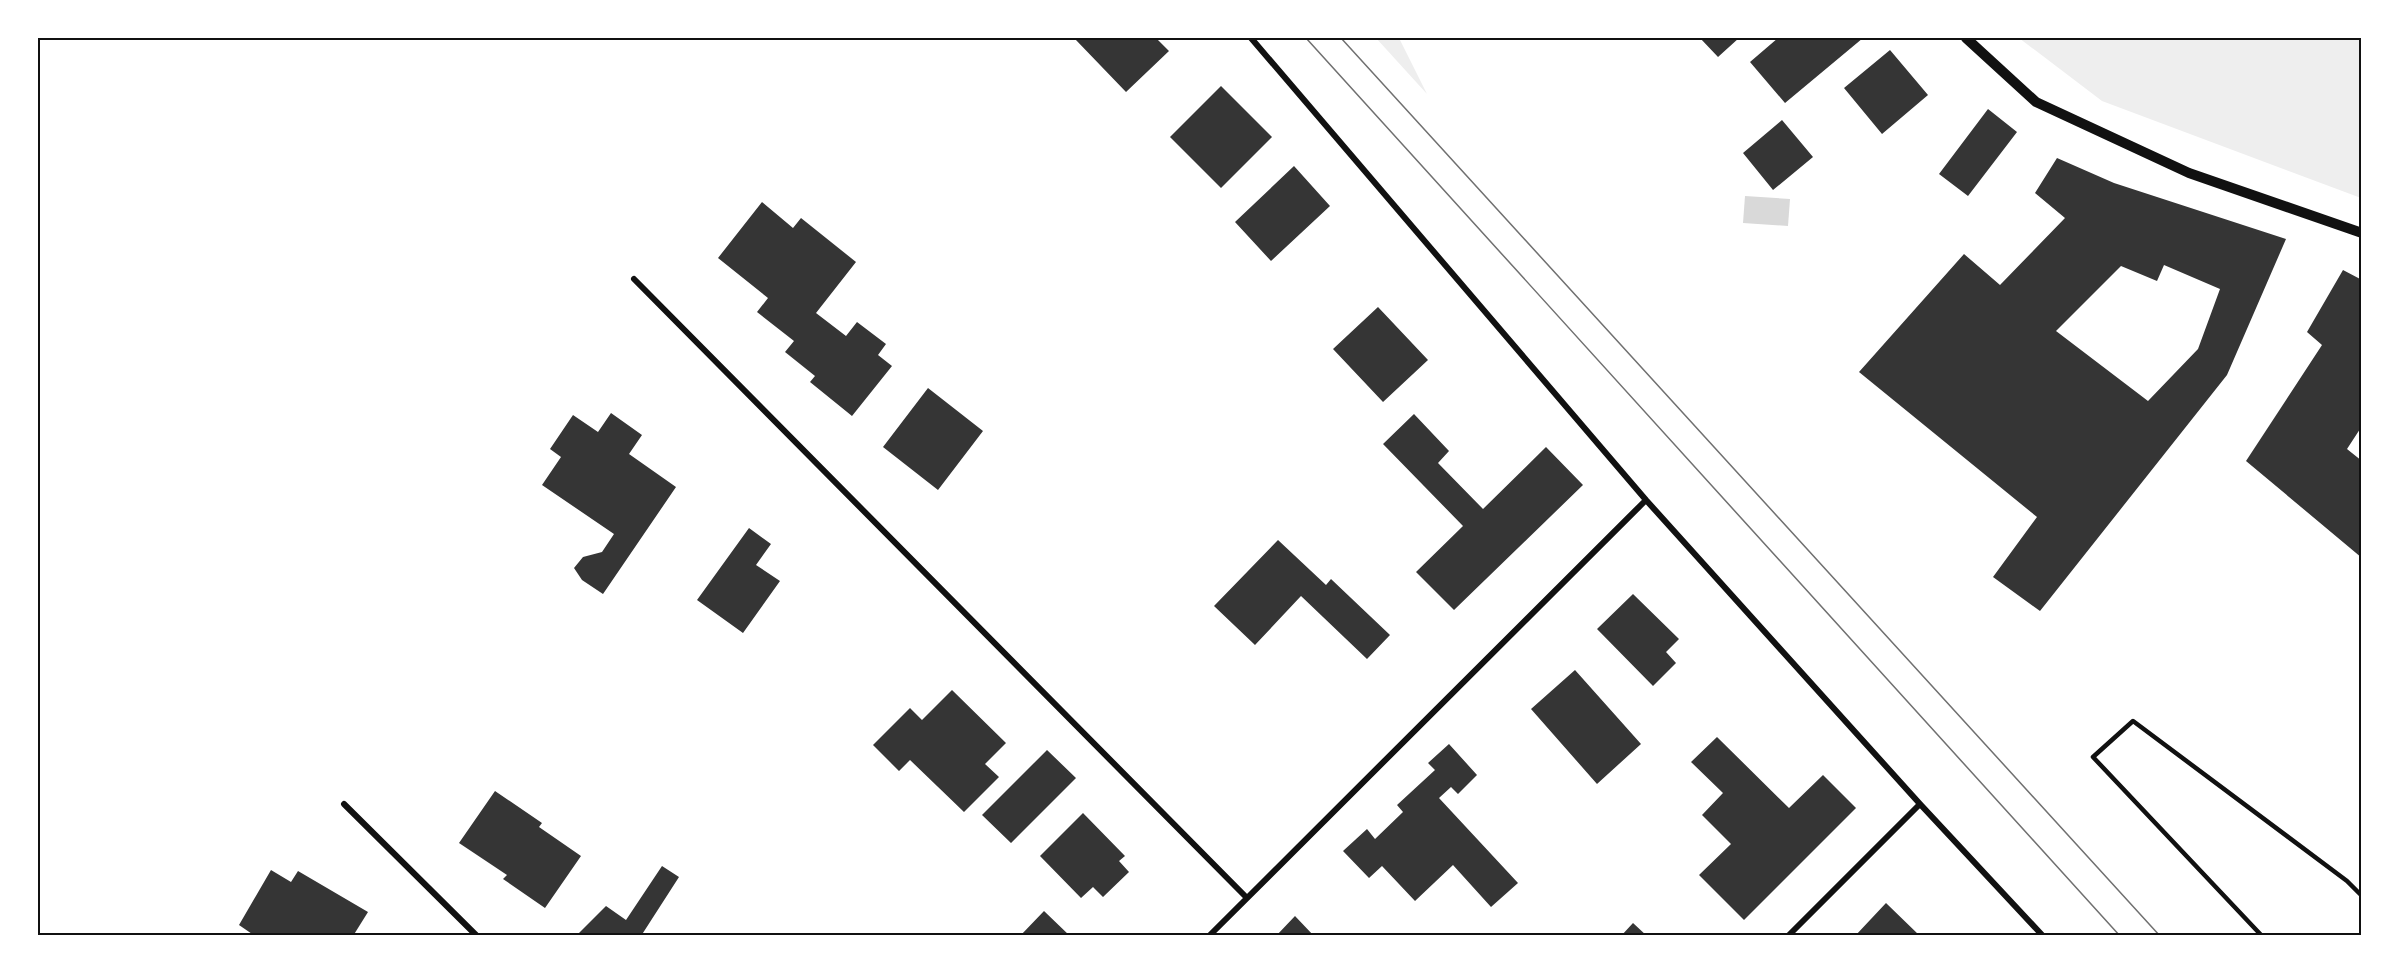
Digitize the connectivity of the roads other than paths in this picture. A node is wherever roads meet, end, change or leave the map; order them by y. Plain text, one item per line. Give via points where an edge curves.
1 (1251, 38) edge
2 (1966, 38) edge
3 (2361, 232) edge
4 (634, 279) dead end
5 (1646, 500) junction
6 (344, 804) dead end
7 (1920, 804) junction
8 (2361, 896) edge
9 (1247, 898) junction
10 (477, 936) edge
11 (1209, 936) edge
12 (1788, 936) edge
13 (2043, 936) edge
14 (2262, 936) edge

1 - 5 street
2 - 3 street via 2036,102 2189,173
4 - 9 street
5 - 7 street
5 - 9 street
6 - 10 street
7 - 12 street
7 - 13 street
8 - 14 lane via 2347,881 2133,721 2092,757
9 - 11 street

